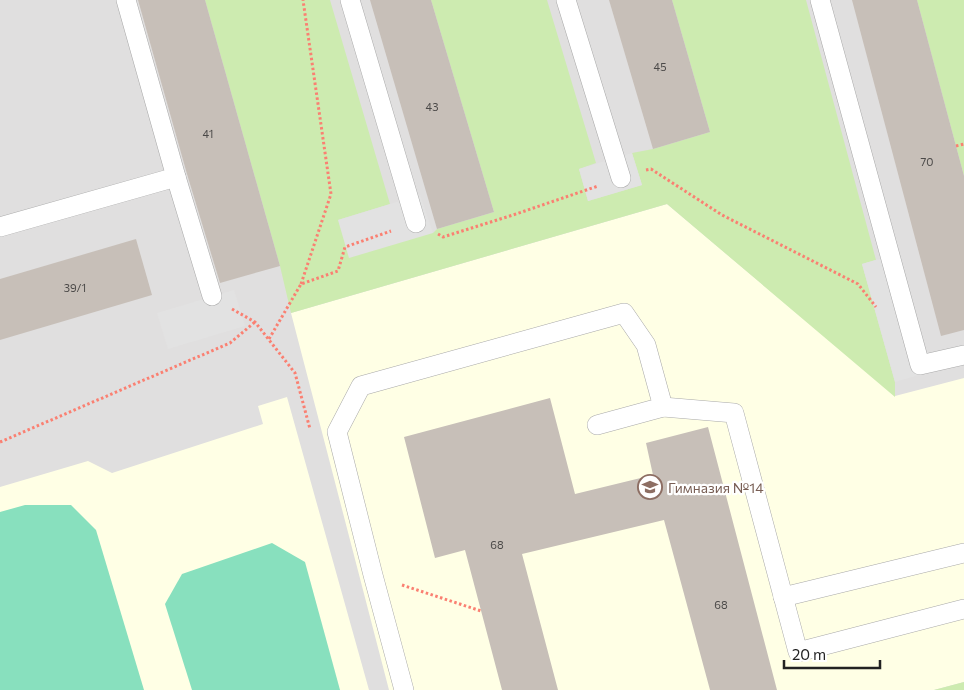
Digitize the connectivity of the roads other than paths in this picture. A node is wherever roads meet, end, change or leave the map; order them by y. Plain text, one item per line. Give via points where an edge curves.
1 (126, 0) edge
2 (350, 0) edge
3 (566, 0) edge
4 (820, 0) edge
5 (176, 177) junction
6 (621, 178) road end
7 (416, 222) road end
8 (0, 227) edge
9 (212, 296) road end
10 (964, 356) edge
11 (663, 407) junction
12 (597, 425) dead end
13 (964, 552) edge
14 (783, 597) junction
15 (964, 609) edge
16 (404, 690) edge

1 - 5 lane
2 - 7 lane
3 - 6 lane
4 - 10 lane via 920,365
5 - 8 lane
5 - 9 lane
11 - 12 lane
11 - 14 lane via 734,413
11 - 16 lane via 646,345 624,313 361,386 337,432
13 - 14 lane
14 - 15 lane via 798,652

